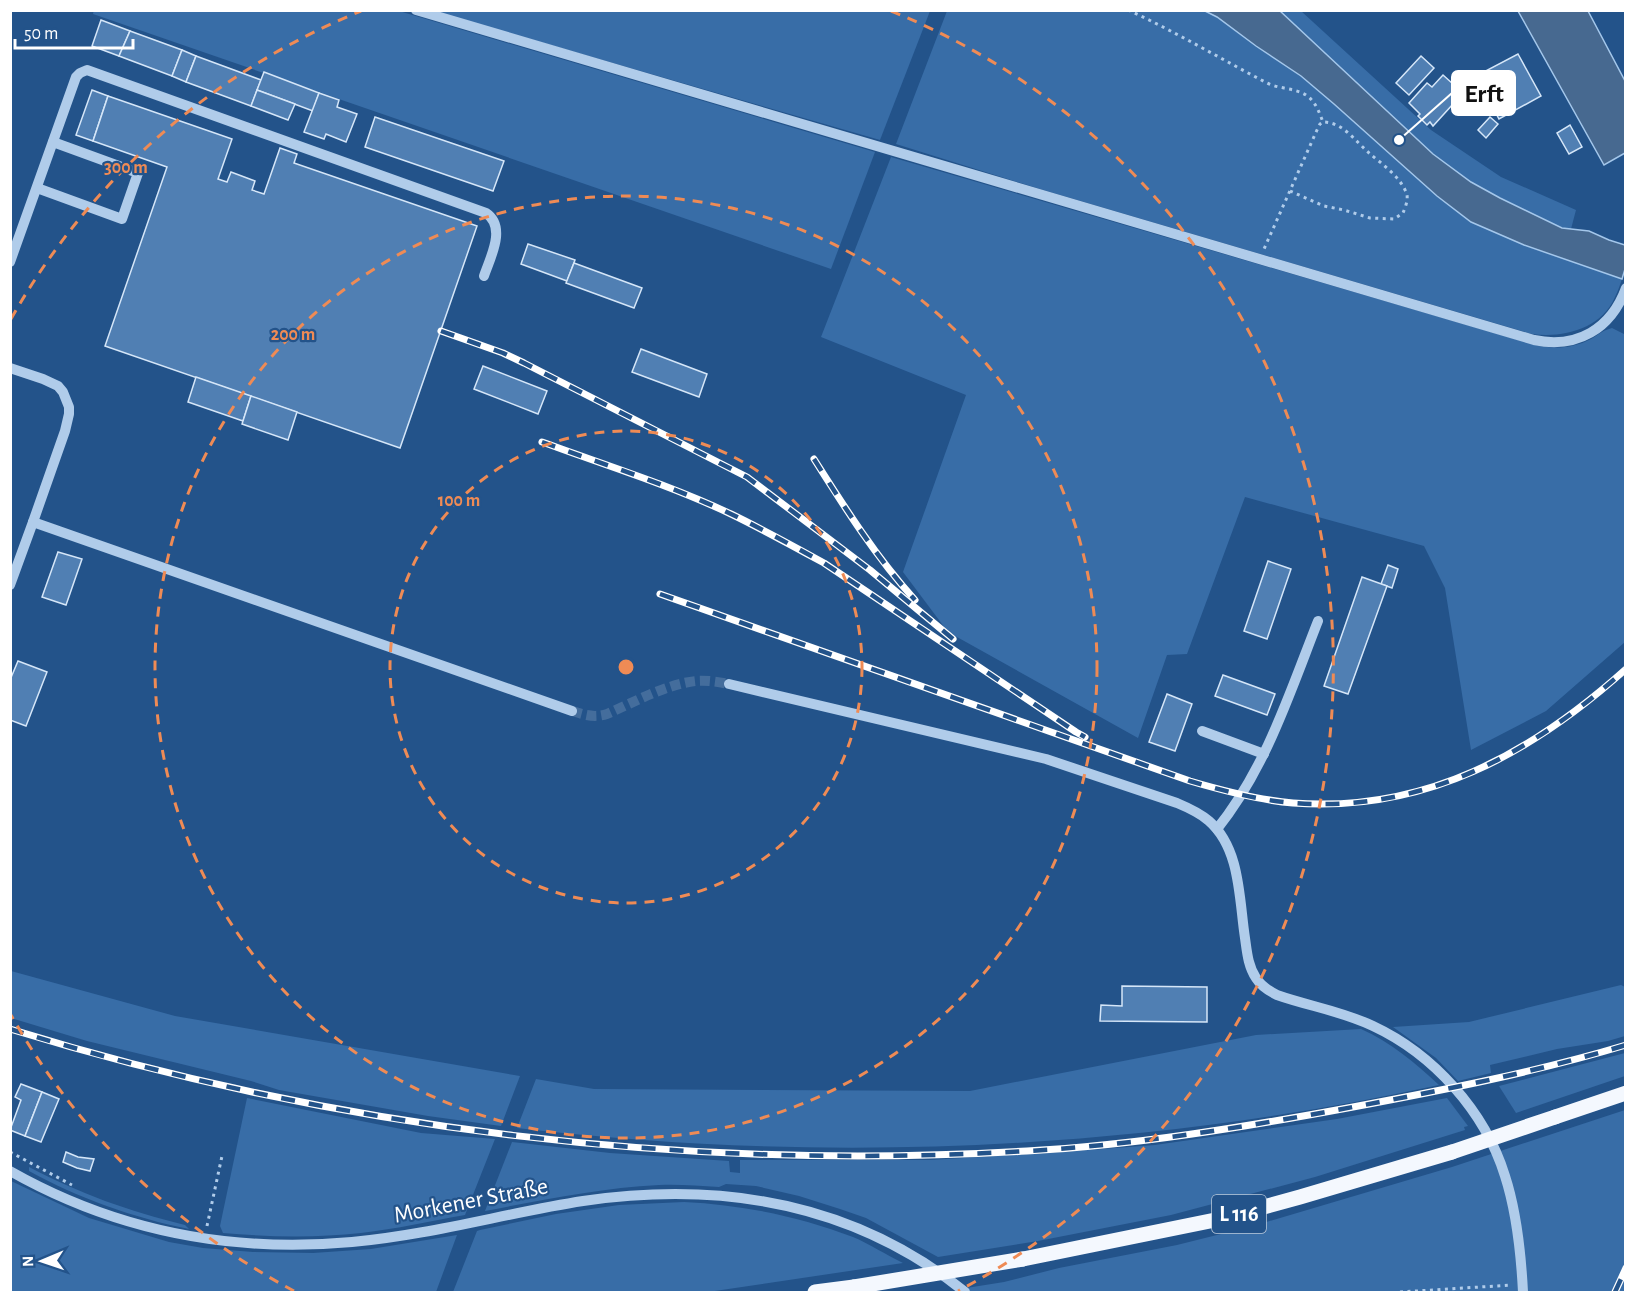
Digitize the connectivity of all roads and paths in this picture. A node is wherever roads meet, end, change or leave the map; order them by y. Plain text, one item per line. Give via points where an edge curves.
1 (416, 10) edge
2 (1128, 10) edge
3 (1323, 122) junction
4 (53, 142) junction
5 (37, 188) junction
6 (1290, 190) junction
7 (1260, 259) junction
8 (10, 262) edge
9 (484, 276) dead end
10 (1626, 288) edge
11 (10, 368) edge
12 (33, 522) junction
13 (10, 585) edge
14 (1318, 621) dead end
15 (729, 684) tunnel mouth
16 (572, 711) tunnel mouth
17 (1202, 731) dead end
18 (1264, 754) junction
19 (1217, 829) junction
20 (1626, 1093) edge
21 (10, 1152) edge
22 (222, 1156) dead end
23 (10, 1171) edge
24 (78, 1188) dead end
25 (207, 1226) junction
26 (204, 1239) junction
27 (229, 1242) junction
28 (1522, 1288) edge
29 (815, 1293) edge
30 (964, 1293) edge
31 (1400, 1293) edge

1 - 7 street
2 - 3 path via 1270,84 1303,93 1315,104
3 - 6 path
3 - 6 path via 1335,124 1353,136 1395,176 1407,194 1403,213 1394,219 1370,218 1324,206
4 - 5 street
4 - 5 street via 138,174 135,183 122,219
4 - 9 street via 76,77 82,71 92,71 486,213 493,218 497,232
5 - 8 street
6 - 7 path
7 - 10 street via 1543,342 1571,340 1594,330 1609,318
11 - 12 street via 58,386 69,406 65,431
12 - 13 street
12 - 16 street
14 - 18 street
15 - 19 street via 1057,762 1184,806
17 - 18 street
18 - 19 street
19 - 28 street via 1233,864 1248,961 1259,982 1277,995 1358,1019 1390,1035 1434,1067 1476,1116 1509,1187 1518,1233
20 - 29 main road, L 116, bridge via 1452,1152 1251,1211 1023,1259
21 - 24 path
22 - 25 path
23 - 26 street, Morkener Straße via 110,1216
25 - 26 path
25 - 27 path
26 - 27 street, Morkener Straße
27 - 30 street, Morkener Straße via 353,1242 581,1201 691,1193 749,1198 848,1225 936,1271
28 - 31 path

